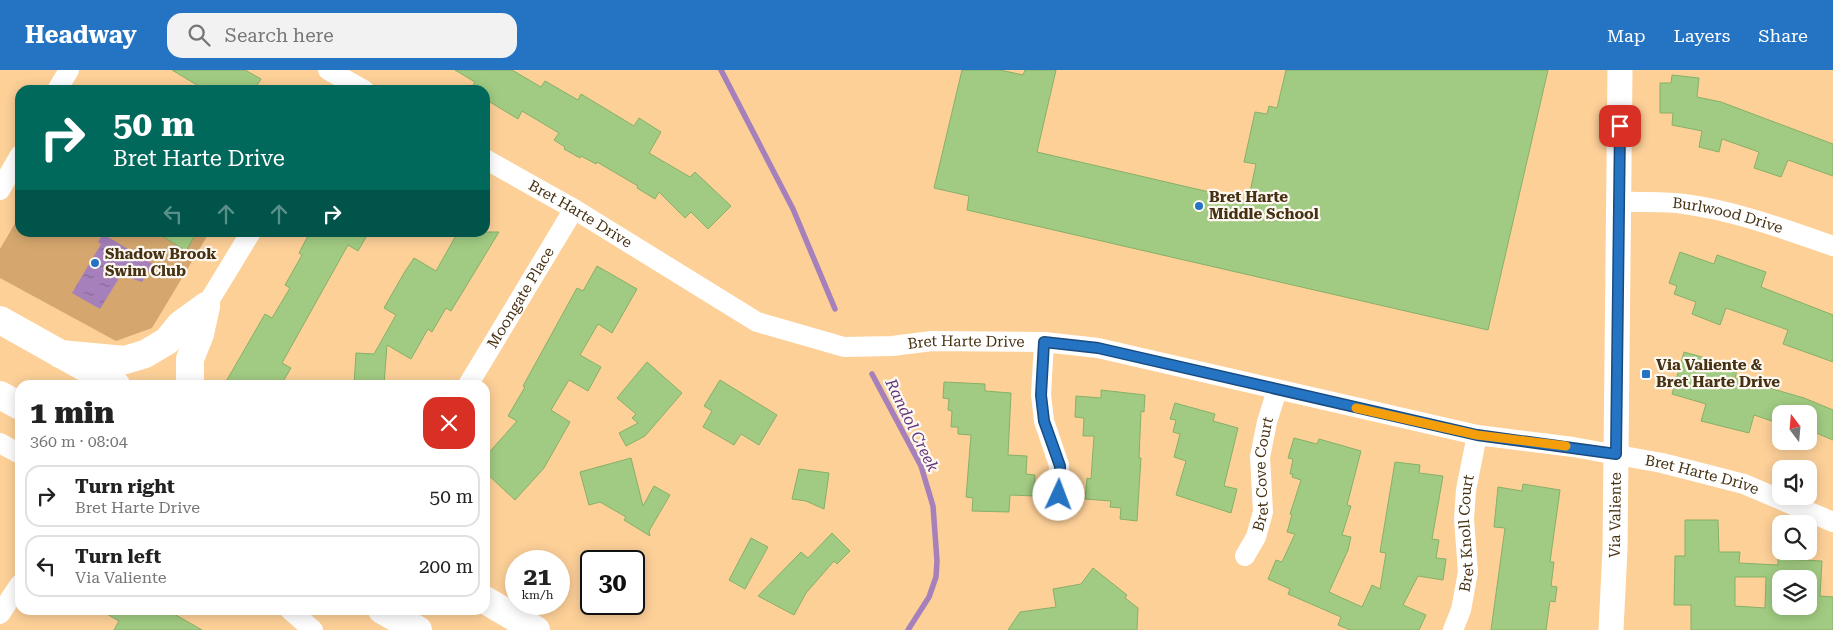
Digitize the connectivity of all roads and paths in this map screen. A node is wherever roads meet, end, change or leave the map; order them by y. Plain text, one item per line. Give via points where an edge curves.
1 (69, 70) edge
2 (1620, 70) edge
3 (340, 77) edge
4 (60, 85) edge
5 (355, 85) edge
6 (490, 162) edge
7 (15, 164) edge
8 (0, 190) edge
9 (1619, 201) junction
10 (574, 209) junction
11 (248, 237) edge
12 (1833, 246) edge
13 (206, 306) junction
14 (0, 320) edge
15 (1044, 342) junction
16 (60, 354) junction
17 (107, 380) edge
18 (190, 380) edge
19 (471, 380) edge
20 (1277, 390) junction
21 (0, 394) edge
22 (15, 403) edge
23 (1477, 435) junction
24 (0, 444) edge
25 (15, 452) edge
26 (1616, 454) junction
27 (1058, 510) dead end
28 (1833, 522) edge
29 (1245, 556) dead end
30 (15, 592) edge
31 (490, 603) edge
32 (0, 614) edge
33 (296, 615) edge
34 (391, 615) edge
35 (313, 630) edge
36 (418, 630) edge
37 (536, 630) edge
38 (1453, 630) edge
39 (1611, 630) edge

1 - 4 street
2 - 9 street, Via Valiente
3 - 5 street
6 - 10 street, Bret Harte Drive
7 - 8 street
9 - 12 street, Burlwood Drive via 1683,204 1722,211
9 - 26 street, Via Valiente
10 - 15 street, Bret Harte Drive via 757,322 844,347 932,341
10 - 19 street, Moongate Place
11 - 13 street
13 - 16 main road via 181,324 164,344 145,354 125,360
13 - 18 main road via 190,359
14 - 16 main road
15 - 20 street, Bret Harte Drive via 1098,348
15 - 27 street via 1041,395 1044,421 1060,466
16 - 17 main road
20 - 23 street, Bret Harte Drive
20 - 29 street, Bret Cove Court via 1266,422 1260,457 1263,512 1256,537
21 - 22 main road
23 - 26 street, Bret Harte Drive
23 - 38 street, Bret Knoll Court via 1464,519 1468,572 1461,610
24 - 25 street
26 - 28 street, Bret Harte Drive via 1744,484
26 - 39 street, Via Valiente
30 - 32 street
31 - 37 main road
33 - 35 street
34 - 36 main road

